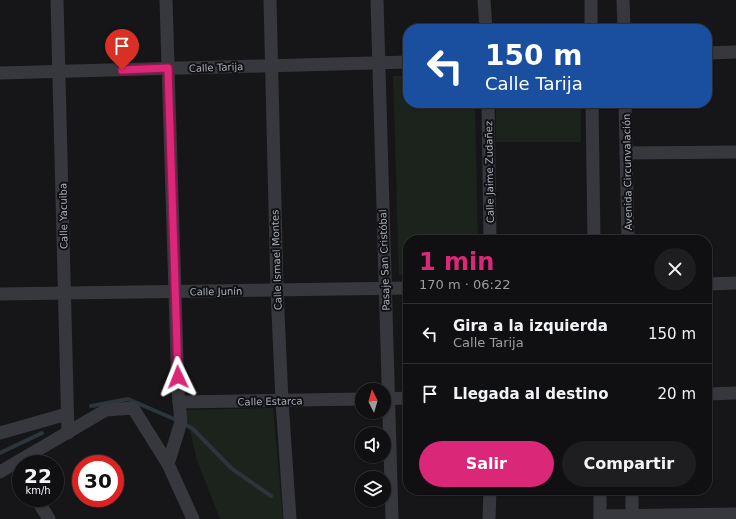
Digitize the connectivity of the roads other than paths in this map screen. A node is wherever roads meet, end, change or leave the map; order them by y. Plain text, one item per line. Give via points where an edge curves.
1 (57, 0) edge
2 (166, 0) edge
3 (270, 0) edge
4 (377, 0) edge
5 (484, 0) edge
6 (591, 0) edge
7 (623, 0) edge
8 (486, 24) edge
9 (591, 24) edge
10 (624, 24) edge
11 (736, 52) edge
12 (712, 53) edge
13 (379, 62) junction
14 (403, 62) edge
15 (272, 65) junction
16 (168, 68) junction
17 (59, 71) junction
18 (0, 73) edge
19 (488, 108) edge
20 (592, 108) edge
21 (625, 108) edge
22 (736, 152) edge
23 (626, 153) junction
24 (490, 235) edge
25 (594, 235) edge
26 (628, 235) edge
27 (736, 283) edge
28 (712, 284) edge
29 (403, 288) edge
30 (385, 289) junction
31 (277, 290) junction
32 (175, 292) junction
33 (64, 293) junction
34 (0, 294) edge
35 (386, 383) edge
36 (736, 393) edge
37 (712, 394) edge
38 (403, 398) edge
39 (355, 399) edge
40 (391, 399) edge
41 (282, 401) junction
42 (179, 402) junction
43 (67, 414) junction
44 (387, 419) edge
45 (0, 433) edge
46 (68, 433) junction
47 (37, 455) edge
48 (168, 464) junction
49 (12, 470) edge
50 (0, 472) edge
51 (490, 495) edge
52 (600, 495) edge
53 (632, 495) edge
54 (42, 507) edge
55 (736, 514) edge
56 (632, 517) edge
57 (600, 518) edge
58 (49, 519) edge
59 (193, 519) edge
60 (290, 519) edge
61 (392, 519) edge
62 (489, 519) edge

1 - 17 street, Calle Yacuiba
2 - 16 street
3 - 15 street, Calle Ismael Montes
4 - 13 street, Pasaje San Cristóbal
5 - 8 street
6 - 9 street
7 - 10 street
11 - 12 street
13 - 14 street, Calle Tarija
13 - 15 street, Calle Tarija
13 - 30 street, Pasaje San Cristóbal
15 - 16 street, Calle Tarija
15 - 31 street, Calle Ismael Montes
16 - 17 street, Calle Tarija
16 - 32 street
17 - 18 street, Calle Tarija
17 - 33 street, Calle Yacuiba
19 - 24 street, Calle Jaime Zudañez
20 - 25 street
21 - 23 street, Avenida Circunvalación
22 - 23 street
23 - 26 street, Avenida Circunvalación
27 - 28 street
29 - 30 street, Calle Junín
30 - 31 street, Calle Junín
30 - 35 street, Pasaje San Cristóbal
31 - 32 street, Calle Junín
31 - 41 street, Calle Ismael Montes
32 - 33 street, Calle Junín
32 - 42 street
33 - 34 street, Calle Junín
33 - 43 street, Calle Yacuiba
36 - 37 street
38 - 40 street
39 - 41 street, Calle Estarca
41 - 42 street, Calle Estarca
41 - 60 street, Calle Ismael Montes
42 - 48 street via 181,422
43 - 45 street
43 - 46 street, Calle Yacuiba
44 - 61 street, Pasaje San Cristóbal
46 - 47 street
46 - 48 street via 106,410 133,408
48 - 59 street
49 - 50 street
51 - 62 street
52 - 57 street
53 - 56 street
54 - 58 street
55 - 56 street
56 - 57 street

